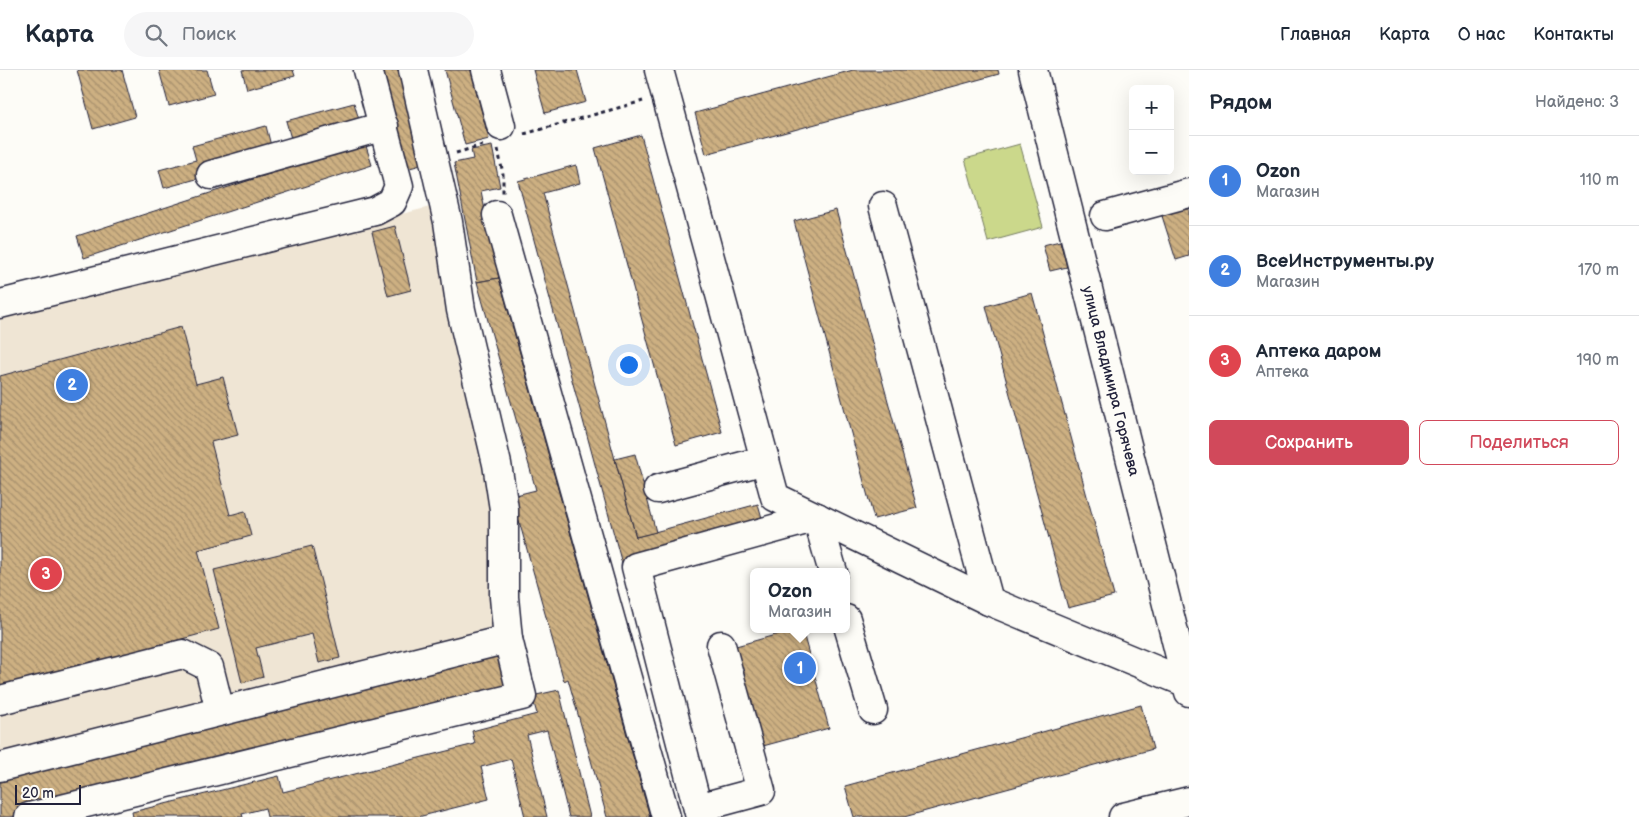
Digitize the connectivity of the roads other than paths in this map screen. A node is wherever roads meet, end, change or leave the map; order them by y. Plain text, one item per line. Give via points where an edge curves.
1 (368, 70) edge
2 (413, 70) edge
3 (486, 70) edge
4 (1033, 70) edge
5 (662, 77) edge
6 (384, 126) junction
7 (500, 137) road end
8 (437, 171) junction
9 (211, 175) dead end
10 (398, 186) junction
11 (1189, 192) edge
12 (883, 206) dead end
13 (497, 215) road end
14 (1105, 216) dead end
15 (0, 304) edge
16 (766, 460) junction
17 (658, 489) dead end
18 (817, 517) junction
19 (832, 568) edge
20 (988, 600) junction
21 (850, 632) edge
22 (508, 639) junction
23 (721, 645) dead end
24 (1188, 687) edge
25 (0, 700) edge
26 (873, 710) dead end
27 (220, 711) junction
28 (0, 767) edge
29 (1189, 801) edge
30 (699, 813) edge
31 (29, 817) edge
32 (666, 817) edge
33 (1123, 817) edge

1 - 6 street
2 - 8 street
3 - 7 street
4 - 24 street, улица Владимира Горячева
5 - 16 street
6 - 9 street
6 - 10 street
8 - 10 street
8 - 22 street via 461,310 497,464 504,509 504,597
10 - 15 street via 392,202 375,211
11 - 14 street
12 - 20 street
13 - 32 street
16 - 17 street
16 - 18 street via 775,497
18 - 19 street
18 - 20 street
18 - 30 street via 636,567
20 - 24 street
21 - 26 street
22 - 27 street
22 - 31 street via 522,696
23 - 30 street via 761,791
25 - 27 street via 183,654 209,667
27 - 28 street
29 - 33 street

